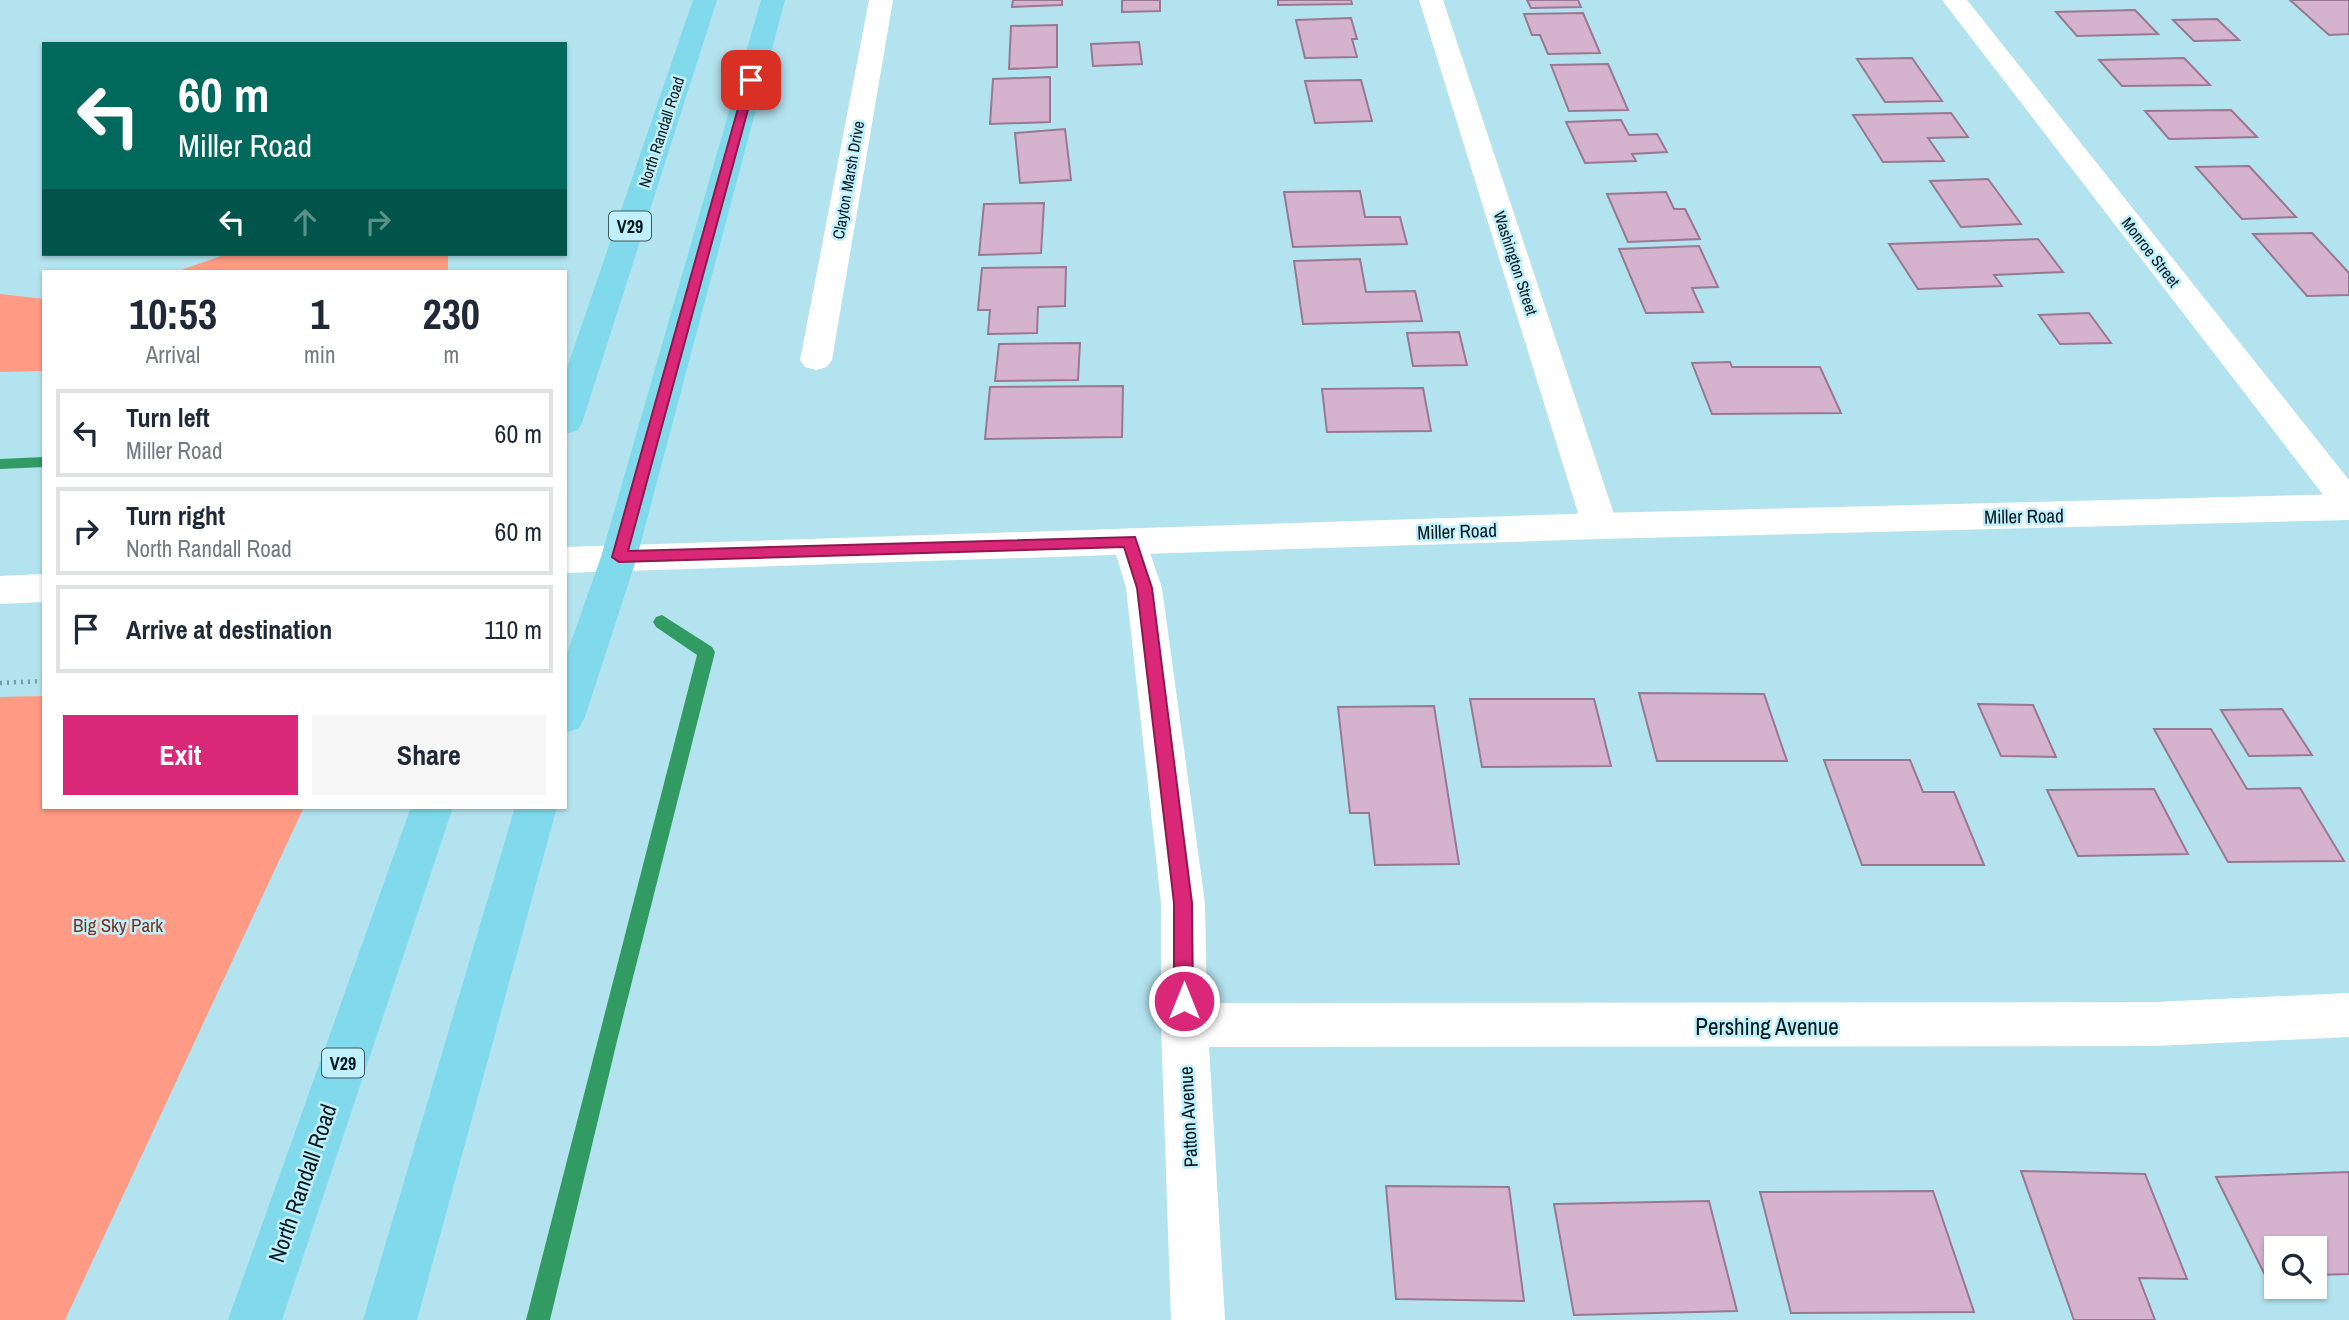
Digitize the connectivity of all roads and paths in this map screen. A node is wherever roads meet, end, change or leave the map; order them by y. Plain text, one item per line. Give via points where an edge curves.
1 (705, 0) edge
2 (773, 0) edge
3 (881, 0) edge
4 (1431, 0) edge
5 (1954, 0) edge
6 (816, 360) dead end
7 (567, 417) edge
8 (2349, 505) edge
9 (1600, 527) junction
10 (1130, 541) junction
11 (619, 557) junction
12 (567, 560) edge
13 (42, 588) edge
14 (0, 590) edge
15 (42, 681) edge
16 (0, 683) edge
17 (567, 711) edge
18 (431, 809) edge
19 (535, 809) edge
20 (2349, 1016) edge
21 (1184, 1025) junction
22 (255, 1320) edge
23 (390, 1320) edge
24 (1198, 1320) edge

1 - 7 main road, North Randall Road / V29
2 - 11 main road
3 - 6 street, Clayton Marsh Drive
4 - 9 street, Washington Street
5 - 8 street, Monroe Street
8 - 9 street, Miller Road
9 - 10 street, Miller Road
10 - 11 street, Miller Road
10 - 21 street, Patton Avenue via 1144,588 1183,903
11 - 12 street, Miller Road
11 - 17 main road
13 - 14 street
15 - 16 path
18 - 22 main road, North Randall Road / V29
19 - 23 main road
20 - 21 street, Pershing Avenue via 2142,1024
21 - 24 street, Patton Avenue

